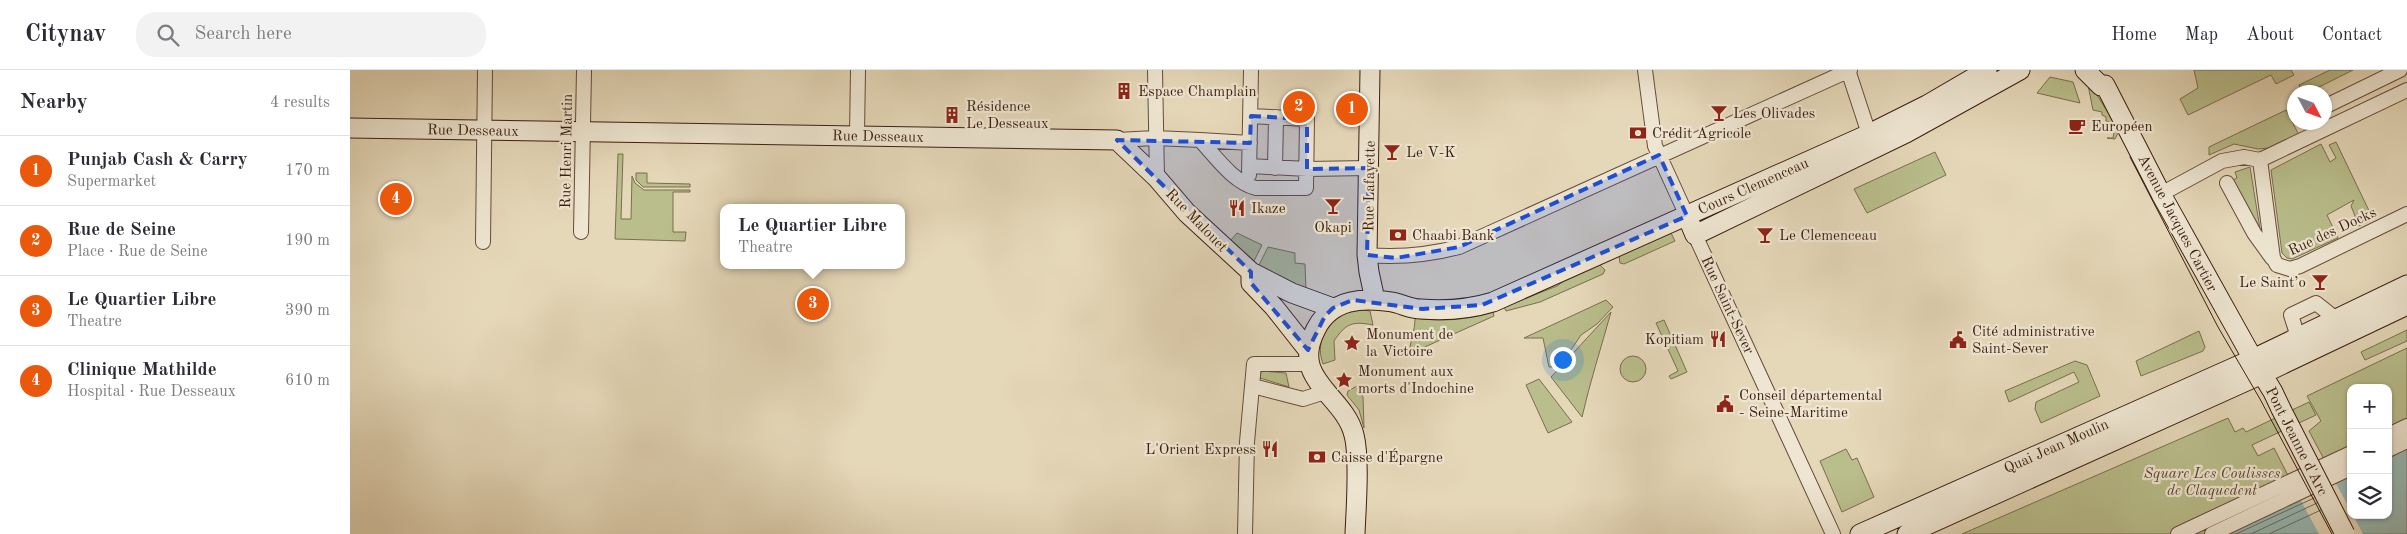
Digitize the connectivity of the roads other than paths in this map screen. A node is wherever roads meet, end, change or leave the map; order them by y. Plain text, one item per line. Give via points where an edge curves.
1 (485, 70) edge
2 (584, 70) edge
3 (858, 70) edge
4 (1155, 70) edge
5 (1251, 70) edge
6 (1370, 70) edge
7 (1645, 70) edge
8 (1848, 70) edge
9 (1987, 70) edge
10 (2020, 70) edge
11 (2085, 70) edge
12 (2400, 70) edge
13 (2104, 78) edge
14 (2407, 90) edge
15 (2332, 103) edge
16 (1251, 116) junction
17 (1276, 117) junction
18 (2332, 123) edge
19 (350, 128) edge
20 (484, 130) junction
21 (2316, 130) edge
22 (583, 132) junction
23 (1869, 134) junction
24 (857, 135) junction
25 (1155, 138) junction
26 (1117, 140) junction
27 (1200, 140) junction
28 (1250, 143) junction
29 (1659, 155) junction
30 (2260, 160) junction
31 (1250, 166) junction
32 (1275, 168) junction
33 (1369, 168) junction
34 (1307, 169) junction
35 (1157, 178) junction
36 (2227, 183) dead end
37 (1248, 186) junction
38 (2161, 194) junction
39 (2407, 214) edge
40 (1687, 216) junction
41 (581, 232) dead end
42 (1695, 235) junction
43 (483, 242) dead end
44 (1367, 255) junction
45 (2273, 258) junction
46 (1251, 272) junction
47 (2407, 285) edge
48 (1375, 300) junction
49 (2407, 305) edge
50 (1333, 308) junction
51 (1308, 357) junction
52 (2257, 366) junction
53 (1252, 386) junction
54 (1330, 398) junction
55 (2407, 426) edge
56 (2392, 433) edge
57 (2407, 441) edge
58 (2392, 448) edge
59 (2347, 454) edge
60 (2347, 470) edge
61 (1245, 534) edge
62 (1355, 534) edge
63 (1832, 534) edge
64 (1860, 534) edge
65 (1907, 534) edge
66 (2178, 534) edge
67 (2212, 534) edge
68 (2345, 534) edge

1 - 20 street
2 - 22 street, Rue Henri Martin
3 - 24 street
4 - 25 street, Rue Malouet
5 - 16 street
6 - 33 street, Rue Lafayette
7 - 29 street, Rue Saint-Sever
8 - 23 street
8 - 29 street
9 - 23 street, Cours Clemenceau
10 - 42 street, Cours Clemenceau via 1899,137
11 - 13 street, Avenue Jacques Cartier via 2101,86
12 - 15 street
13 - 38 street, Avenue Jacques Cartier
14 - 18 street
16 - 17 street
16 - 28 street
17 - 32 street
17 - 34 street via 1307,119
19 - 20 street, Rue Desseaux
20 - 22 street, Rue Desseaux
20 - 43 street
21 - 30 street
22 - 24 street, Rue Desseaux
22 - 41 street, Rue Henri Martin
23 - 40 street, Cours Clemenceau
24 - 26 street, Rue Desseaux
25 - 26 street, Rue Desseaux
25 - 27 street, Rue Desseaux
25 - 35 street, Rue Malouet
26 - 35 street
27 - 28 street, Rue Desseaux
27 - 37 street
28 - 31 street
29 - 40 street, Rue Saint-Sever
29 - 44 street via 1459,247 1428,255 1396,258
30 - 38 street via 2244,157 2222,161
30 - 45 street, Rue des Docks
31 - 32 street
31 - 37 street
32 - 34 street
33 - 34 street
33 - 44 street, Rue Lafayette
34 - 37 street via 1306,188
35 - 46 street, Rue Malouet via 1187,213
36 - 45 street, Rue des Docks via 2254,233
38 - 52 street, Avenue Jacques Cartier
39 - 45 street, Rue des Docks via 2295,268 2277,265
40 - 42 street, Rue Saint-Sever
40 - 48 street, Cours Clemenceau via 1482,305 1446,310 1411,308
42 - 63 street, Rue Saint-Sever
44 - 48 street, Rue Lafayette
46 - 50 street, Rue Malouet via 1292,293
46 - 51 street, Rue Malouet via 1251,283 1274,306
47 - 52 street via 2298,337
48 - 50 street, Cours Clemenceau via 1353,300
49 - 52 street
50 - 51 street via 1318,324
51 - 53 street via 1254,364
51 - 54 street, Rue Malouet
52 - 64 street, Quai Jean Moulin
52 - 65 street, Quai Jean Moulin
52 - 68 street, Pont Jeanne d'Arc, bridge
53 - 54 street via 1303,400
53 - 61 street
54 - 62 street, Rue Malouet via 1349,420 1354,436
55 - 56 street
57 - 58 street
59 - 66 street
60 - 67 street

